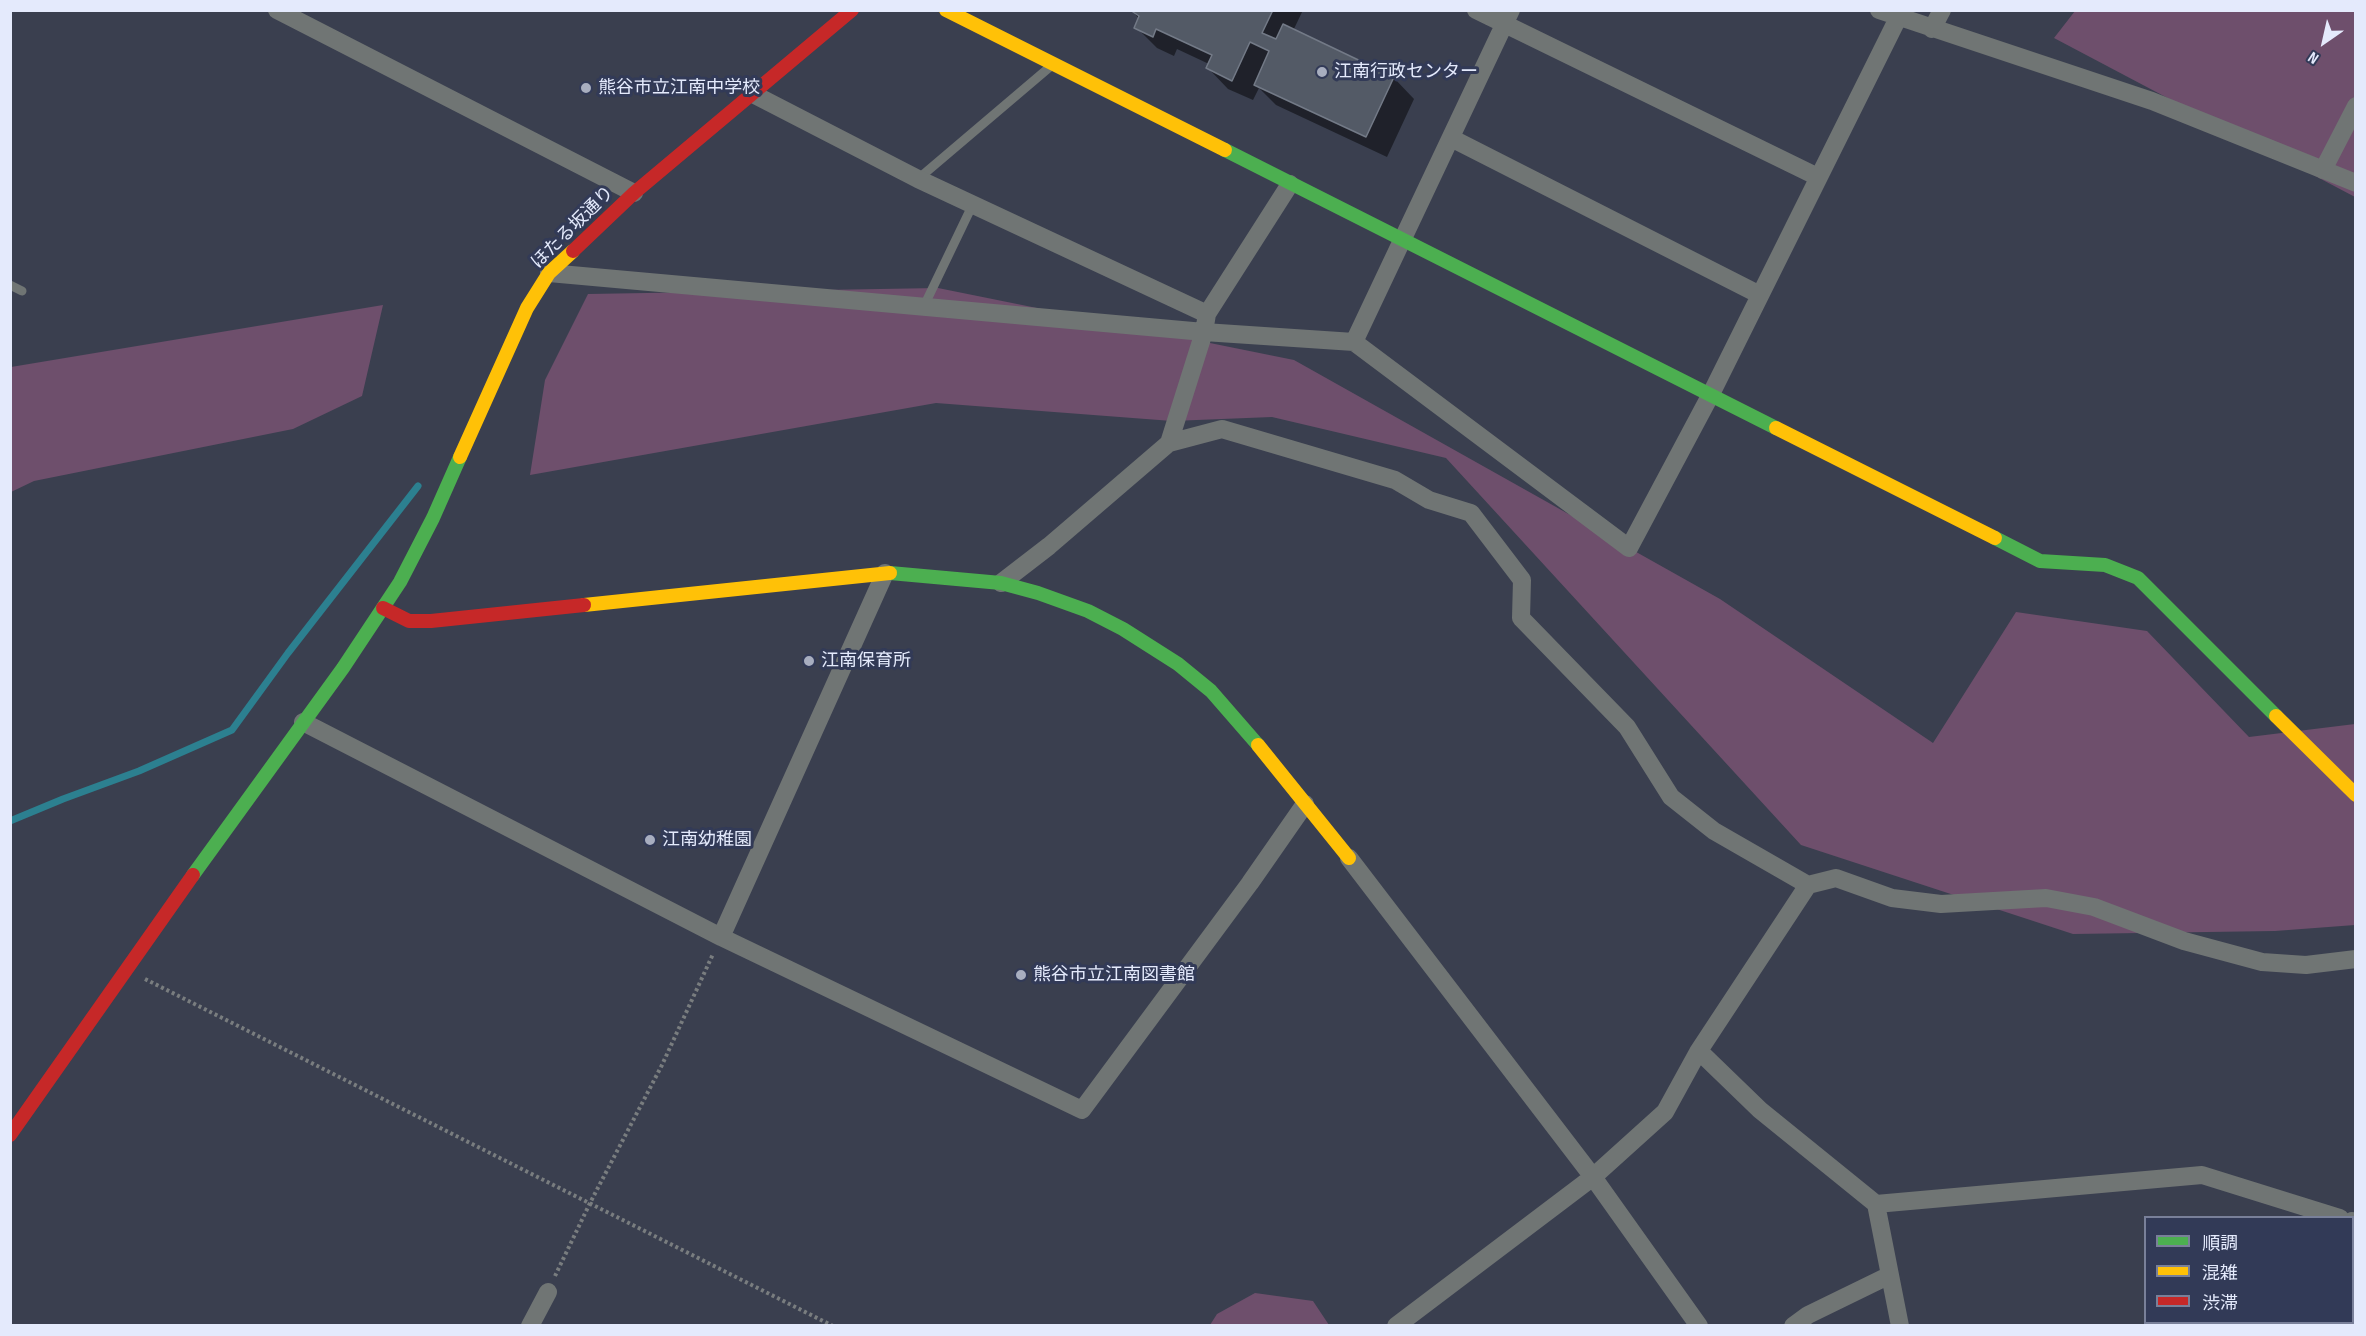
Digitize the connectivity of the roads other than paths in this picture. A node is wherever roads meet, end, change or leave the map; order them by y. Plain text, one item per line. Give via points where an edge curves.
1 (277, 10) edge
2 (852, 10) edge
3 (946, 10) edge
4 (1476, 10) edge
5 (1880, 10) edge
6 (1942, 10) edge
7 (1508, 17) edge
8 (1898, 18) junction
9 (1932, 29) junction
10 (1053, 64) junction
11 (753, 94) junction
12 (2355, 106) edge
13 (1451, 138) junction
14 (2323, 170) junction
15 (1818, 177) junction
16 (918, 179) junction
17 (2355, 183) edge
18 (1290, 184) junction
19 (634, 193) junction
20 (973, 204) junction
21 (1403, 241) junction
22 (549, 273) junction
23 (10, 285) edge
24 (22, 291) dead end
25 (1760, 295) junction
26 (924, 306) junction
27 (1205, 323) junction
28 (1354, 342) junction
29 (1710, 396) junction
30 (1169, 443) junction
31 (885, 573) junction
32 (1001, 583) junction
33 (383, 608) junction
34 (303, 722) junction
35 (2355, 795) edge
36 (1305, 804) junction
37 (1349, 858) joint
38 (1808, 885) junction
39 (721, 937) junction
40 (2355, 959) edge
41 (1698, 1052) junction
42 (10, 1136) edge
43 (1593, 1177) junction
44 (1876, 1204) junction
45 (2334, 1216) edge
46 (1890, 1275) junction
47 (548, 1292) road end
48 (530, 1326) edge
49 (1396, 1326) edge
50 (1699, 1326) edge
51 (1792, 1326) edge
52 (1900, 1326) edge

1 - 19 street
2 - 11 street, ほたる坂通り
3 - 10 street
4 - 7 street
5 - 8 street
6 - 9 street
7 - 13 street
7 - 15 street
8 - 9 street
8 - 15 street
9 - 14 street via 2152,101
10 - 16 lane
10 - 18 street
11 - 16 street
11 - 19 street, ほたる坂通り
12 - 14 street
13 - 21 street
13 - 25 street
14 - 17 street
15 - 25 street
16 - 20 street
18 - 21 street
18 - 27 street
19 - 22 street, ほたる坂通り
20 - 26 lane
20 - 27 street
21 - 28 street
21 - 29 street
22 - 26 street
22 - 33 street, ほたる坂通り via 526,308 433,518
23 - 24 lane
25 - 29 street
26 - 27 street
27 - 28 street
27 - 30 street
28 - 29 street via 1629,548
29 - 35 street via 2040,561 2105,565 2138,578
30 - 32 street
30 - 38 street via 1222,429 1395,480 1429,500 1471,513 1522,580 1521,618 1628,727 1671,796 1714,831
31 - 32 street
31 - 33 street via 431,621 409,621
31 - 39 street
32 - 36 street via 1088,611 1178,664 1246,730
33 - 34 street, ほたる坂通り
34 - 39 street
34 - 42 street, ほたる坂通り
36 - 37 street
36 - 39 street via 1082,1110
37 - 43 street
38 - 40 street via 1836,878 1892,898 1941,904 2046,898 2094,907 2184,941 2262,962 2306,965
38 - 41 street
41 - 43 street via 1665,1112
41 - 44 street via 1760,1110
43 - 49 street
43 - 50 street
44 - 45 street via 2202,1175
44 - 46 street
46 - 51 street
46 - 52 street
47 - 48 street

